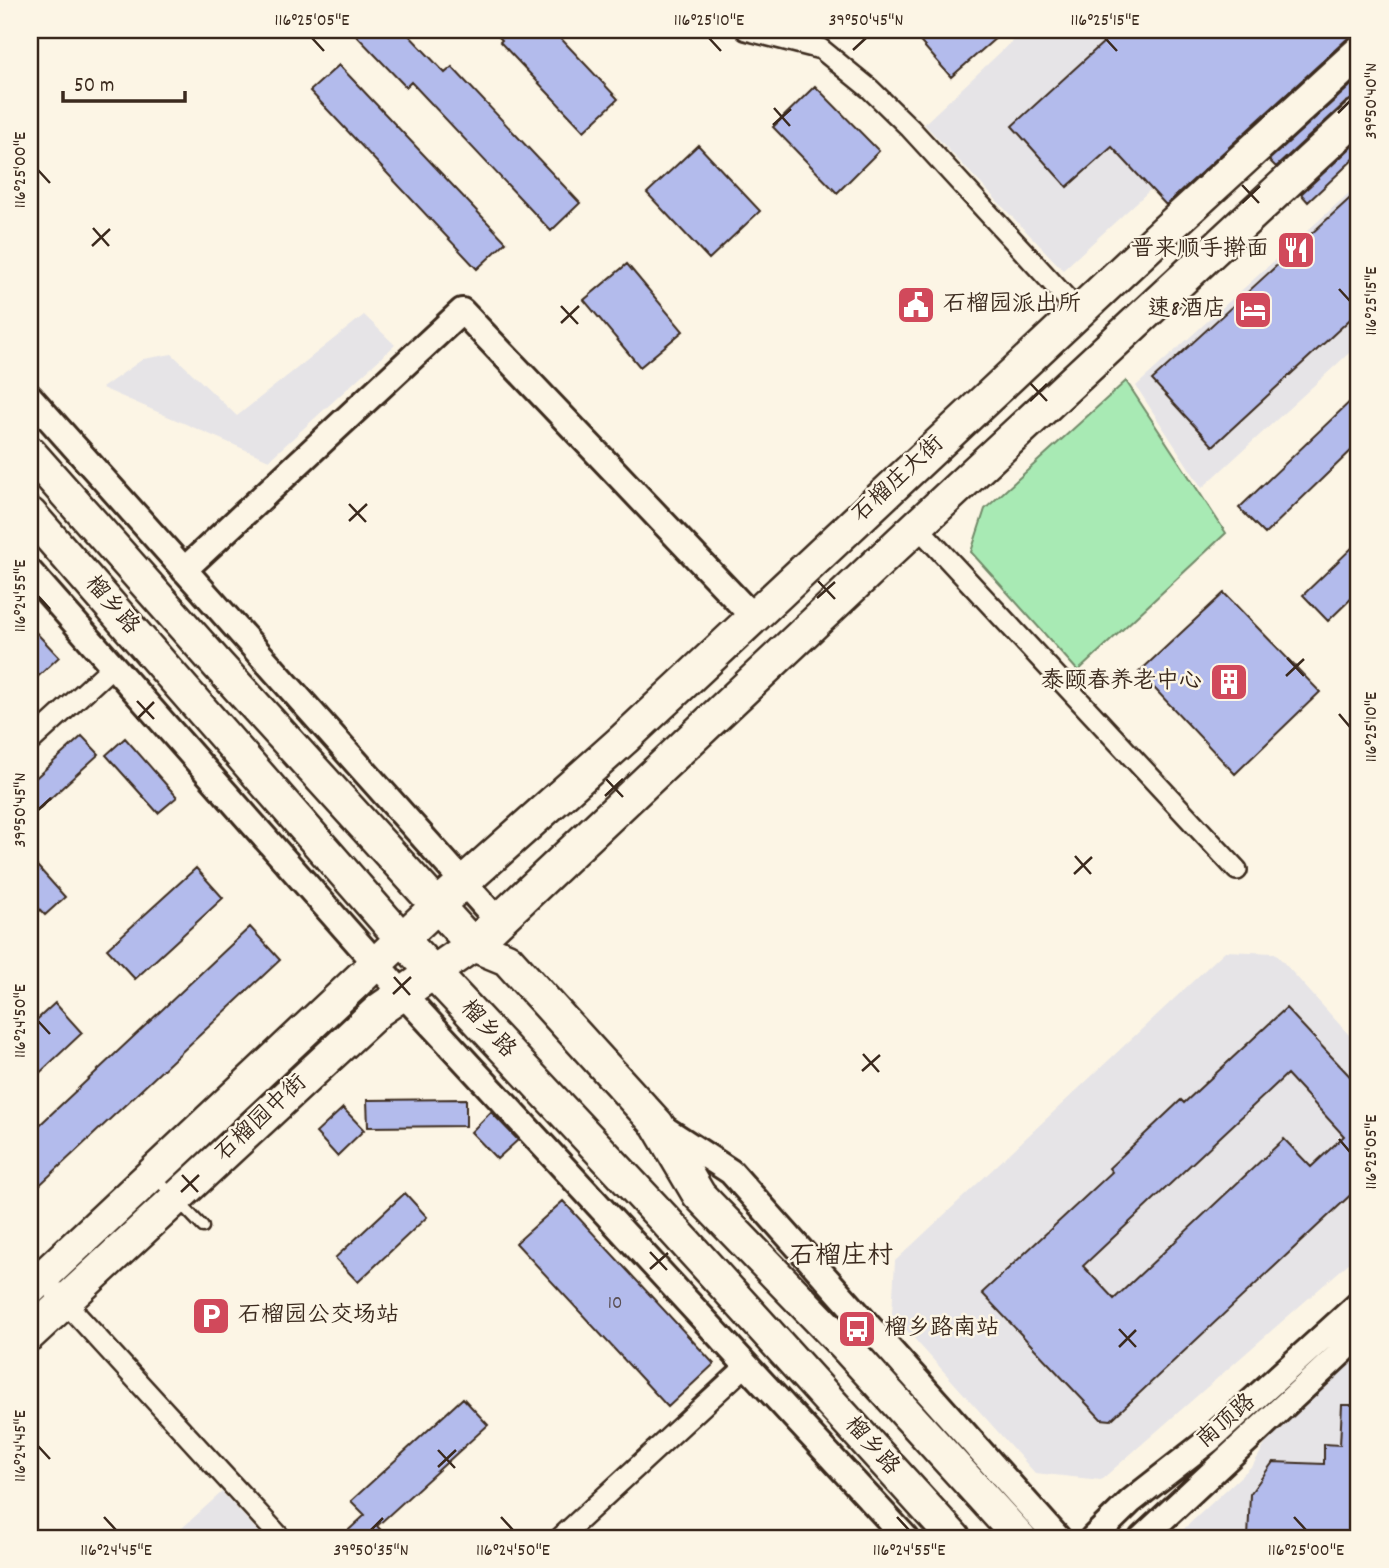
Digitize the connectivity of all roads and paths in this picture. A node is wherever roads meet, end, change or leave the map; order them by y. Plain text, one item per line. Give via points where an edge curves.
1 (746, 30) edge
2 (1359, 53) edge
3 (1359, 115) edge
4 (1079, 312) junction
5 (30, 397) edge
6 (30, 453) edge
7 (30, 514) edge
8 (917, 526) junction
9 (184, 570) junction
10 (30, 572) edge
11 (753, 617) junction
12 (113, 666) junction
13 (30, 742) edge
14 (1237, 870) dead end
15 (464, 883) junction
16 (438, 905) junction
17 (499, 921) junction
18 (402, 939) junction
19 (473, 945) junction
20 (375, 964) junction
21 (432, 972) junction
22 (403, 994) junction
23 (657, 1124) junction
24 (152, 1174) junction
25 (176, 1198) junction
26 (203, 1227) dead end
27 (34, 1277) edge
28 (65, 1303) junction
29 (1359, 1304) edge
30 (30, 1334) edge
31 (1359, 1336) edge
32 (746, 1366) junction
33 (281, 1538) edge
34 (560, 1538) edge
35 (906, 1538) edge
36 (954, 1538) edge
37 (1020, 1538) edge
38 (1058, 1538) edge
39 (1093, 1538) edge
40 (1142, 1538) edge

1 - 4 street via 821,49 870,89
2 - 4 main road, 石榴庄大街
3 - 8 main road, 石榴庄大街
4 - 11 main road, 石榴庄大街
5 - 9 street
6 - 16 main road, 榴乡路
7 - 18 main road, 榴乡路
8 - 14 street
8 - 17 main road, 石榴庄大街
9 - 11 street via 462,311
9 - 15 street
10 - 12 street, 榴乡路
11 - 15 main road, 石榴庄大街
12 - 13 street
12 - 20 street, 榴乡路
15 - 16 main road, 石榴庄大街
15 - 17 street
16 - 18 main road, 石榴园中街
16 - 19 main road, 榴乡路
17 - 19 main road, 石榴庄大街
18 - 20 main road, 石榴园中街
18 - 21 main road, 榴乡路
19 - 21 main road, 石榴园中街
19 - 23 main road, 榴乡路 via 507,959
20 - 22 street, 榴乡路
20 - 24 main road, 石榴园中街
21 - 22 main road, 石榴园中街
21 - 36 main road, 榴乡路
22 - 25 main road, 石榴园中街 via 379,1010
22 - 32 street, 榴乡路
23 - 37 main road, 榴乡路 via 699,1195
23 - 38 street, 榴乡路 via 732,1172
24 - 25 lane
24 - 27 main road, 石榴园中街
25 - 26 lane
25 - 28 main road, 石榴园中街
27 - 28 street
28 - 30 main road, 石榴园中街
28 - 33 street
29 - 39 street, 南顶路
31 - 40 street, 南顶路
32 - 34 street
32 - 35 street, 榴乡路

